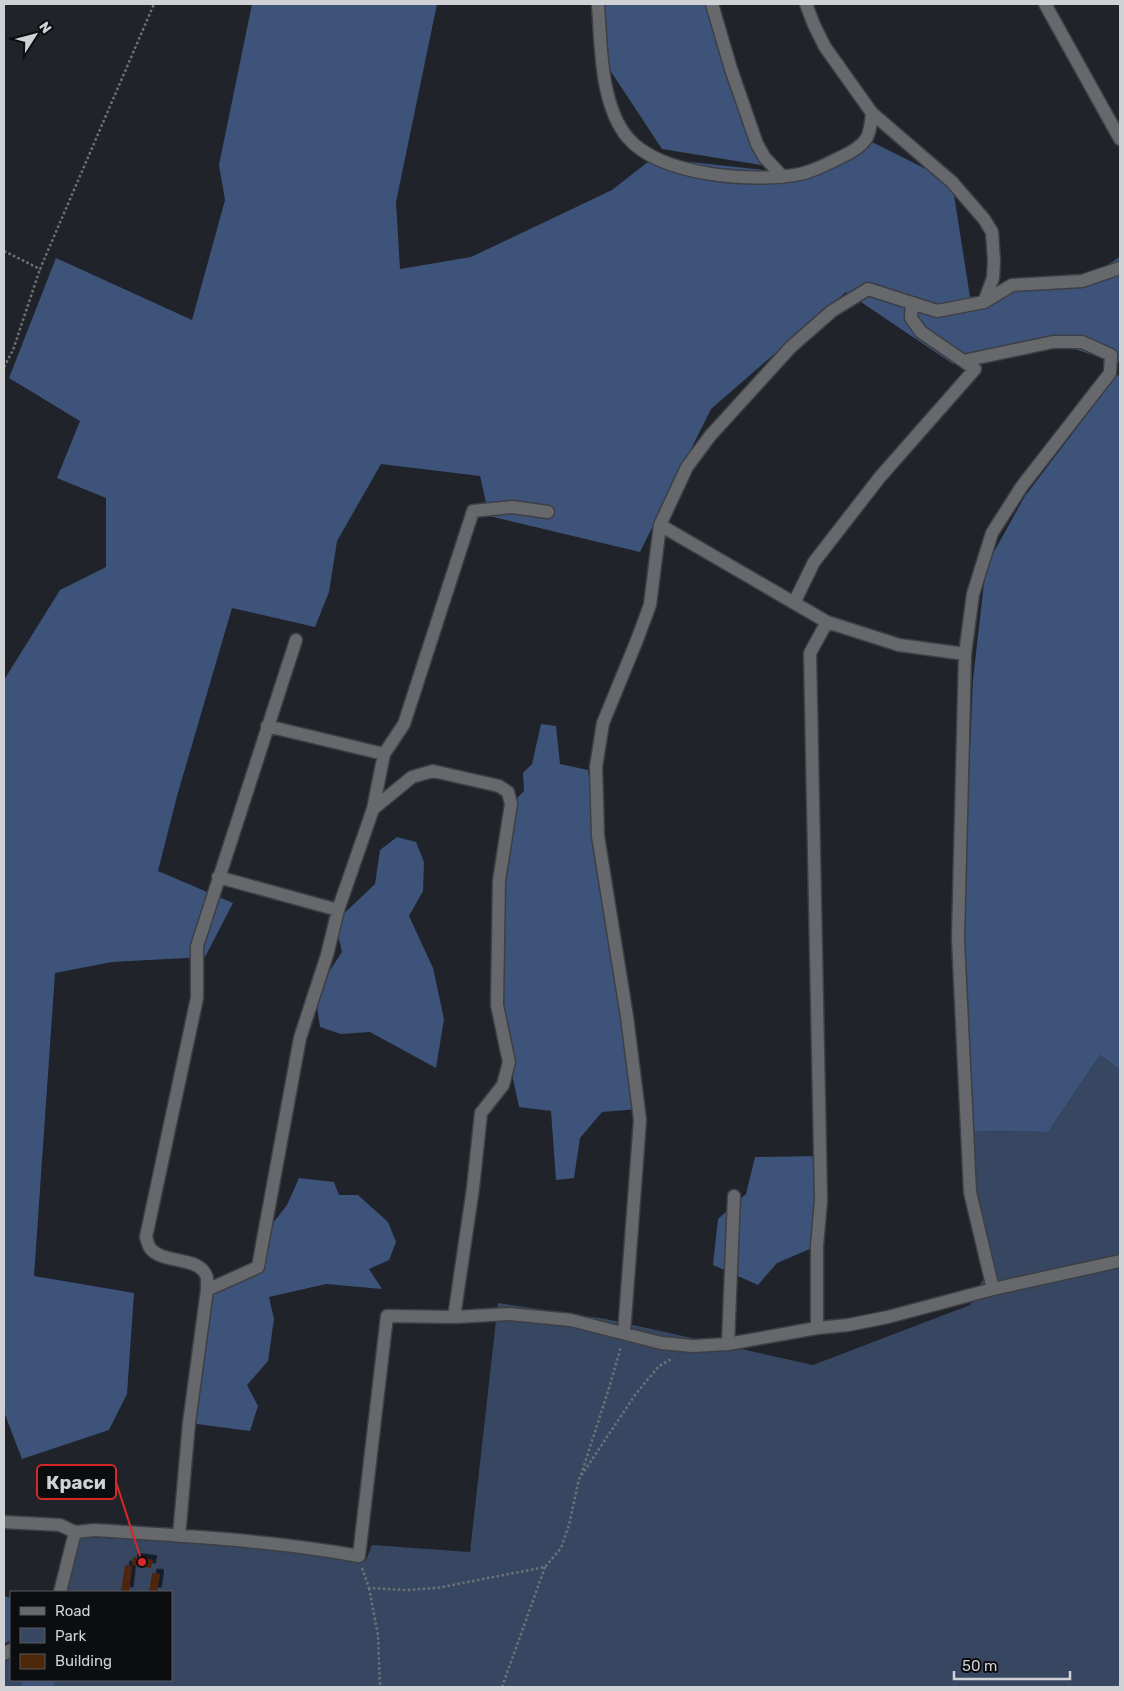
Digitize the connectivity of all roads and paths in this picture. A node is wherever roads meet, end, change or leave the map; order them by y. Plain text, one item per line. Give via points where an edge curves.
1 (154, 4) edge
2 (598, 4) edge
3 (712, 4) edge
4 (806, 4) edge
5 (1045, 4) edge
6 (872, 113) junction
7 (1120, 139) edge
8 (783, 177) junction
9 (4, 251) edge
10 (1120, 268) edge
11 (40, 269) junction
12 (984, 302) junction
13 (912, 304) junction
14 (963, 361) junction
15 (4, 367) edge
16 (548, 512) dead end
17 (660, 525) junction
18 (794, 603) junction
19 (827, 622) junction
20 (296, 640) dead end
21 (965, 654) junction
22 (267, 726) junction
23 (384, 754) junction
24 (373, 809) junction
25 (218, 877) junction
26 (338, 910) junction
27 (734, 1196) dead end
28 (1120, 1261) edge
29 (993, 1289) junction
30 (207, 1290) junction
31 (454, 1317) junction
32 (817, 1328) junction
33 (624, 1333) junction
34 (728, 1344) junction
35 (693, 1346) junction
36 (579, 1479) junction
37 (4, 1522) edge
38 (75, 1532) junction
39 (179, 1536) junction
40 (359, 1556) junction
41 (546, 1566) junction
42 (369, 1588) junction
43 (60, 1591) edge
44 (380, 1687) edge
45 (502, 1687) edge

1 - 11 path
2 - 8 street via 608,94 620,126 629,139 653,158 673,166 709,174
3 - 8 street via 757,144
4 - 6 street via 825,47
5 - 7 street
6 - 8 street via 870,131 859,146 820,168
6 - 12 street via 952,182 992,232 993,278
9 - 11 path
10 - 12 street via 1082,281 1012,285
11 - 15 path via 13,350
12 - 13 street via 937,312
13 - 14 street via 911,318 921,332
13 - 17 street via 868,289 832,311 790,347 710,436 687,467
14 - 18 street via 975,369 880,477 814,562
14 - 21 street via 1053,342 1082,342 1111,355 1110,373 1022,486 992,533 973,594
16 - 23 street via 512,507 473,511 404,724
17 - 18 street
17 - 33 street via 650,605 603,723 596,767 598,836 640,1120
18 - 19 street
19 - 21 street via 899,645
19 - 32 street via 810,653 821,1200 817,1246
20 - 22 street
21 - 29 street via 958,948 970,1192
22 - 23 street
22 - 25 street
23 - 24 street
24 - 26 street
24 - 31 street via 412,777 433,771 499,786 508,792 511,804 499,881 497,1005 509,1062 503,1085 481,1113
25 - 26 street
25 - 30 street via 197,946 198,998 146,1237 151,1248 161,1255 200,1269 206,1277
26 - 30 street via 300,1038 258,1267
27 - 34 street
28 - 29 street
29 - 32 street via 888,1317
30 - 39 street via 189,1423
31 - 33 street via 510,1314 571,1320
31 - 40 street via 387,1316
32 - 34 street
33 - 35 street via 661,1343
33 - 36 path
34 - 35 street
35 - 36 path via 659,1366 635,1395
36 - 41 path via 561,1548
37 - 38 street via 60,1525
38 - 39 street via 95,1530
38 - 43 street
39 - 40 street
40 - 42 path
41 - 42 path via 437,1588
41 - 45 path
42 - 44 path via 378,1635

